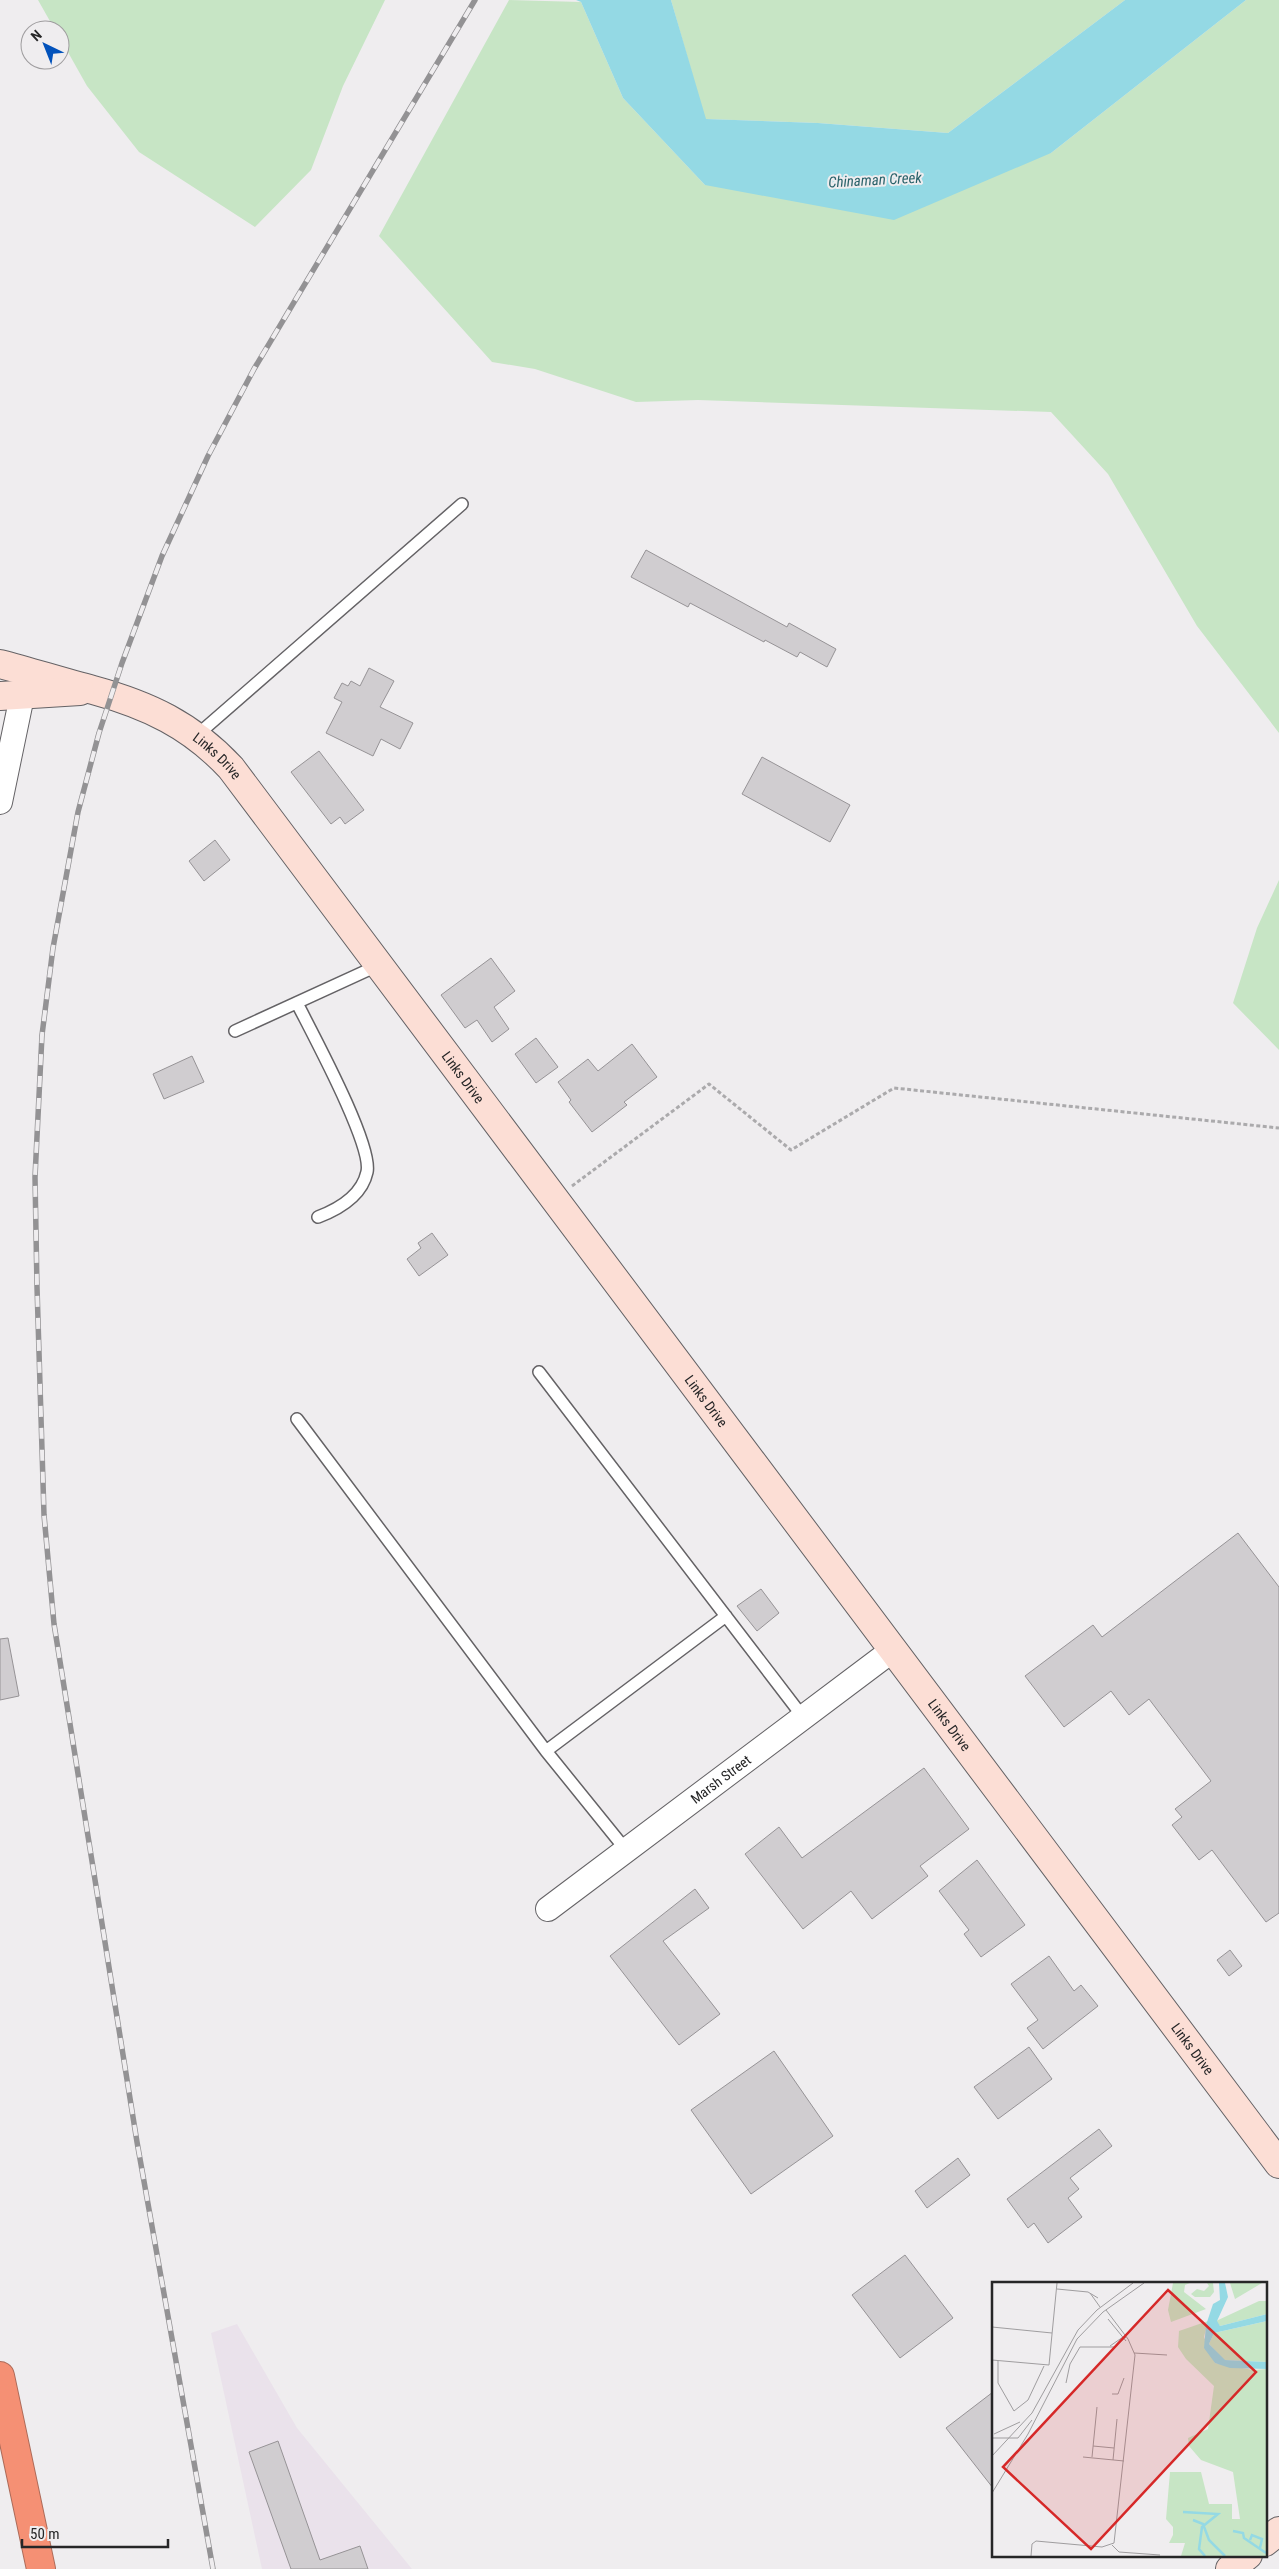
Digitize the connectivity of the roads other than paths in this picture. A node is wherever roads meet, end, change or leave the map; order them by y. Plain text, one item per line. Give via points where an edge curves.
1 (462, 504) dead end
2 (3, 670) edge
3 (92, 690) junction
4 (11, 696) edge
5 (196, 736) junction
6 (0, 802) edge
7 (381, 965) junction
8 (297, 1003) junction
9 (235, 1031) dead end
10 (318, 1217) dead end
11 (539, 1372) dead end
12 (297, 1419) dead end
13 (726, 1616) junction
14 (894, 1649) junction
15 (803, 1717) junction
16 (546, 1751) junction
17 (626, 1850) junction
18 (548, 1909) dead end
19 (1279, 2164) edge
20 (0, 2376) edge
21 (1279, 2531) edge
22 (1266, 2541) edge
23 (1247, 2556) edge
24 (41, 2569) edge
25 (1230, 2569) edge

1 - 5 lane
2 - 3 street, Links Drive
2 - 4 street
3 - 4 street, Links Drive
3 - 5 street, Links Drive via 149,707
4 - 6 street
5 - 7 street, Links Drive via 214,749 246,786
7 - 8 lane
7 - 14 street, Links Drive
8 - 9 lane
8 - 10 lane via 362,1141 368,1170 363,1186 354,1196
11 - 13 lane
12 - 16 lane
13 - 15 lane
13 - 16 lane
14 - 15 street, Marsh Street
14 - 19 street, Links Drive
15 - 17 street, Marsh Street
16 - 17 lane
17 - 18 street, Marsh Street
20 - 24 highway
21 - 22 street
23 - 25 street

